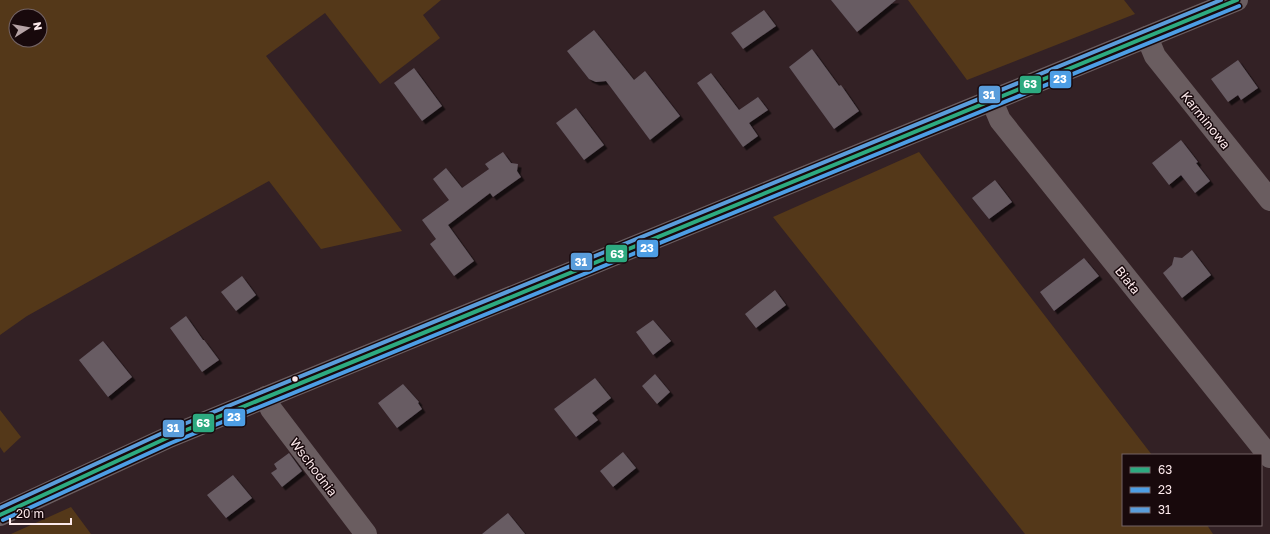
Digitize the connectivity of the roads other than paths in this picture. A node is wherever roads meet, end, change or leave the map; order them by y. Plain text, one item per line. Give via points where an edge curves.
1 (1237, 0) edge
2 (1147, 37) junction
3 (992, 101) junction
4 (1270, 200) edge
5 (266, 397) junction
6 (1270, 457) edge
7 (0, 515) edge
8 (366, 534) edge

1 - 2 street
2 - 3 street
2 - 4 street, Karminowa via 1155,56
3 - 5 street
3 - 6 street, Biała via 1000,120
5 - 7 street via 163,440
5 - 8 street, Wschodnia via 271,409

